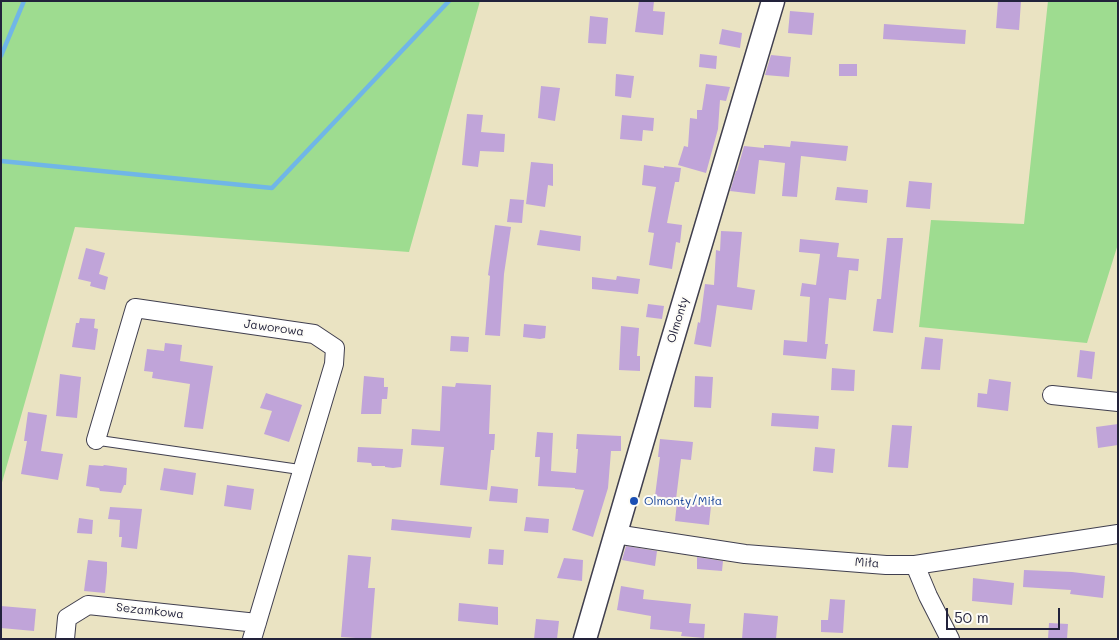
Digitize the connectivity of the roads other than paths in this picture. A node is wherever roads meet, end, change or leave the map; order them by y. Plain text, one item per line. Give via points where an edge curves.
1 (773, 1) edge
2 (1052, 395) dead end
3 (1118, 402) edge
4 (96, 440) joint
5 (303, 470) junction
6 (615, 534) junction
7 (1118, 534) edge
8 (915, 565) junction
9 (254, 631) edge
10 (65, 639) edge
11 (585, 639) edge
12 (950, 639) edge

1 - 6 street, Olmonty
2 - 3 street
4 - 5 lane
4 - 5 street, Jaworowa via 135,308 314,334 335,348 334,364
5 - 9 street, Jaworowa
6 - 8 street, Miła via 745,554
6 - 11 street, Olmonty
7 - 8 street, Miła
8 - 12 street
9 - 10 street, Sezamkowa via 88,605 67,618

